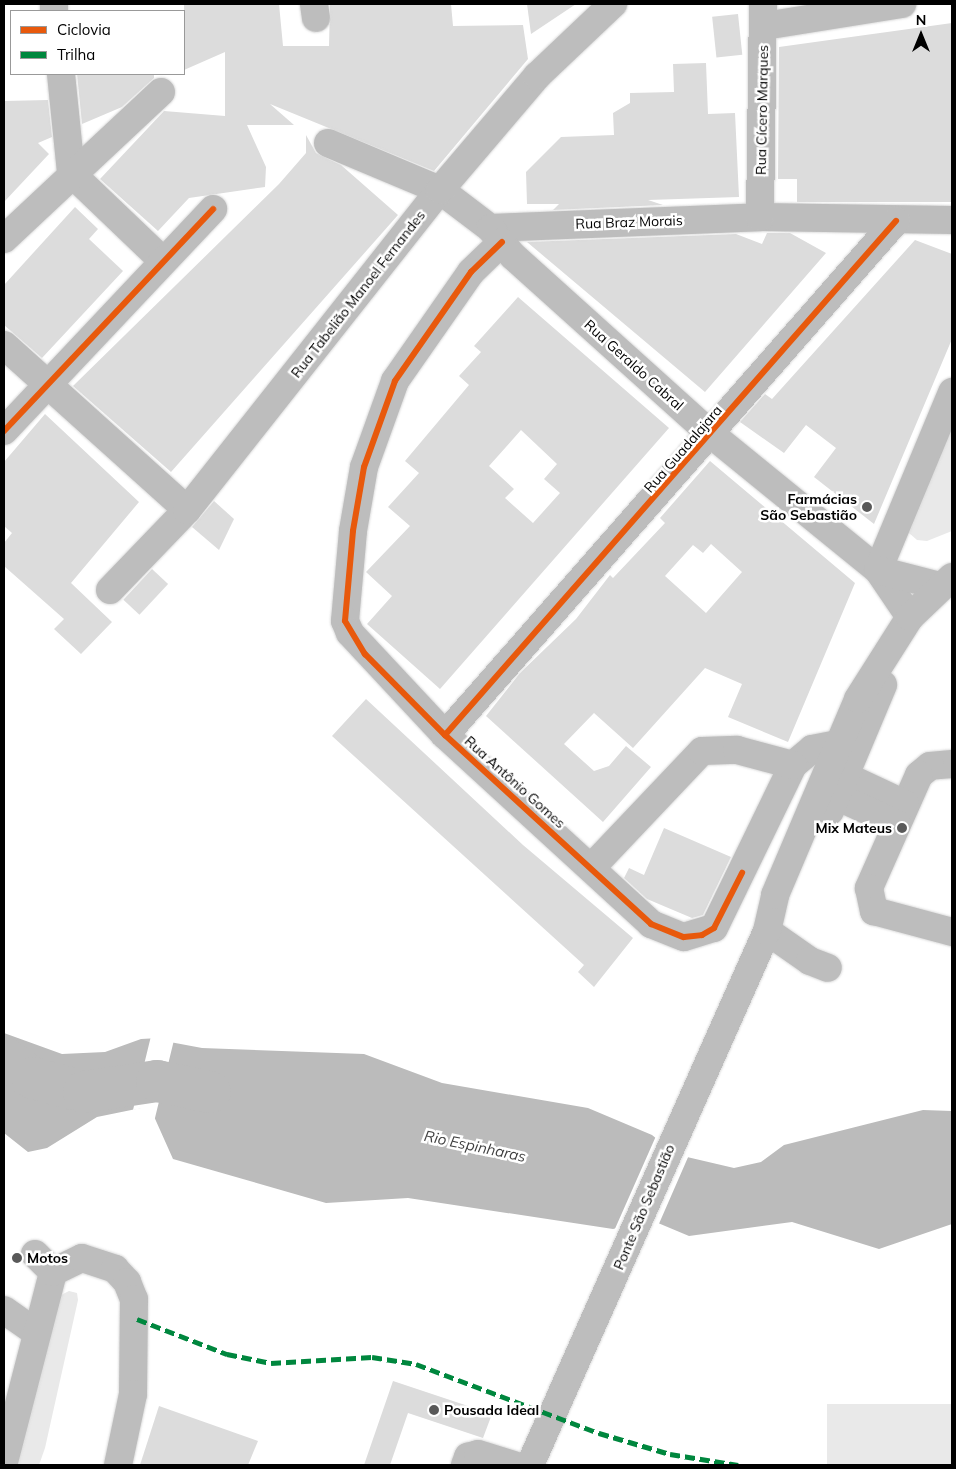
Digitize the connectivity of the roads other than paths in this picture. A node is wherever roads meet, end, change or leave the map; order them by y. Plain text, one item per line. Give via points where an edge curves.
1 (613, 4) edge
2 (902, 4) edge
3 (764, 15) edge
4 (61, 75) edge
5 (161, 92) dead end
6 (328, 143) dead end
7 (71, 173) junction
8 (440, 190) junction
9 (213, 209) dead end
10 (760, 217) junction
11 (952, 220) edge
12 (896, 221) junction
13 (496, 235) junction
14 (4, 239) edge
15 (162, 260) junction
16 (4, 345) edge
17 (45, 386) junction
18 (952, 392) edge
19 (4, 431) edge
20 (712, 435) junction
21 (188, 510) junction
22 (878, 570) junction
23 (946, 582) edge
24 (110, 590) dead end
25 (910, 617) junction
26 (890, 649) junction
27 (445, 735) junction
28 (838, 744) junction
29 (952, 764) edge
30 (793, 766) junction
31 (835, 783) junction
32 (901, 814) junction
33 (591, 868) junction
34 (767, 931) junction
35 (952, 932) edge
36 (828, 968) dead end
37 (4, 1310) edge
38 (37, 1333) junction
39 (535, 1460) edge
40 (4, 1462) edge
41 (118, 1465) edge
42 (464, 1465) edge
43 (513, 1465) edge

1 - 8 street, Rua Tabelião Manoel Fernandes via 538,76
2 - 3 street
3 - 10 street, Rua Cícero Marques
4 - 7 street
5 - 7 street
6 - 8 street
7 - 14 street
7 - 15 street
8 - 13 street
8 - 21 street, Rua Tabelião Manoel Fernandes
9 - 15 street
10 - 12 street, Rua Braz Morais
10 - 13 street, Rua Braz Morais
11 - 12 street, Rua Braz Morais
12 - 20 street, Rua Guadalajara
13 - 20 street, Rua Geraldo Cabral
13 - 27 street, Rua Antônio Gomes via 395,381 364,467 353,531 345,621 365,654
15 - 17 street
16 - 17 street
17 - 19 street
17 - 21 street
18 - 22 street
20 - 22 street, Rua Geraldo Cabral
20 - 27 street, Rua Guadalajara
21 - 24 street, Rua Tabelião Manoel Fernandes
22 - 23 street, Rua Geraldo Cabral
22 - 25 street, Rua Geraldo Cabral
23 - 25 street
25 - 26 street
26 - 28 street via 858,699
26 - 31 street via 886,677
27 - 33 street, Rua Antônio Gomes
28 - 30 street via 812,749
28 - 31 street
29 - 32 street via 930,766 919,775
30 - 33 street via 737,750 702,751
30 - 33 street, Rua Antônio Gomes via 714,928 702,935 684,937 651,924
31 - 32 street
31 - 34 street, Ponte São Sebastião via 791,902
32 - 35 street via 869,888 874,911
34 - 36 street via 810,962
34 - 39 street, Ponte São Sebastião
37 - 38 street
38 - 40 street
38 - 41 street via 44,1263 82,1258 100,1262 128,1282 134,1299 132,1394
42 - 43 street via 468,1457 478,1454

